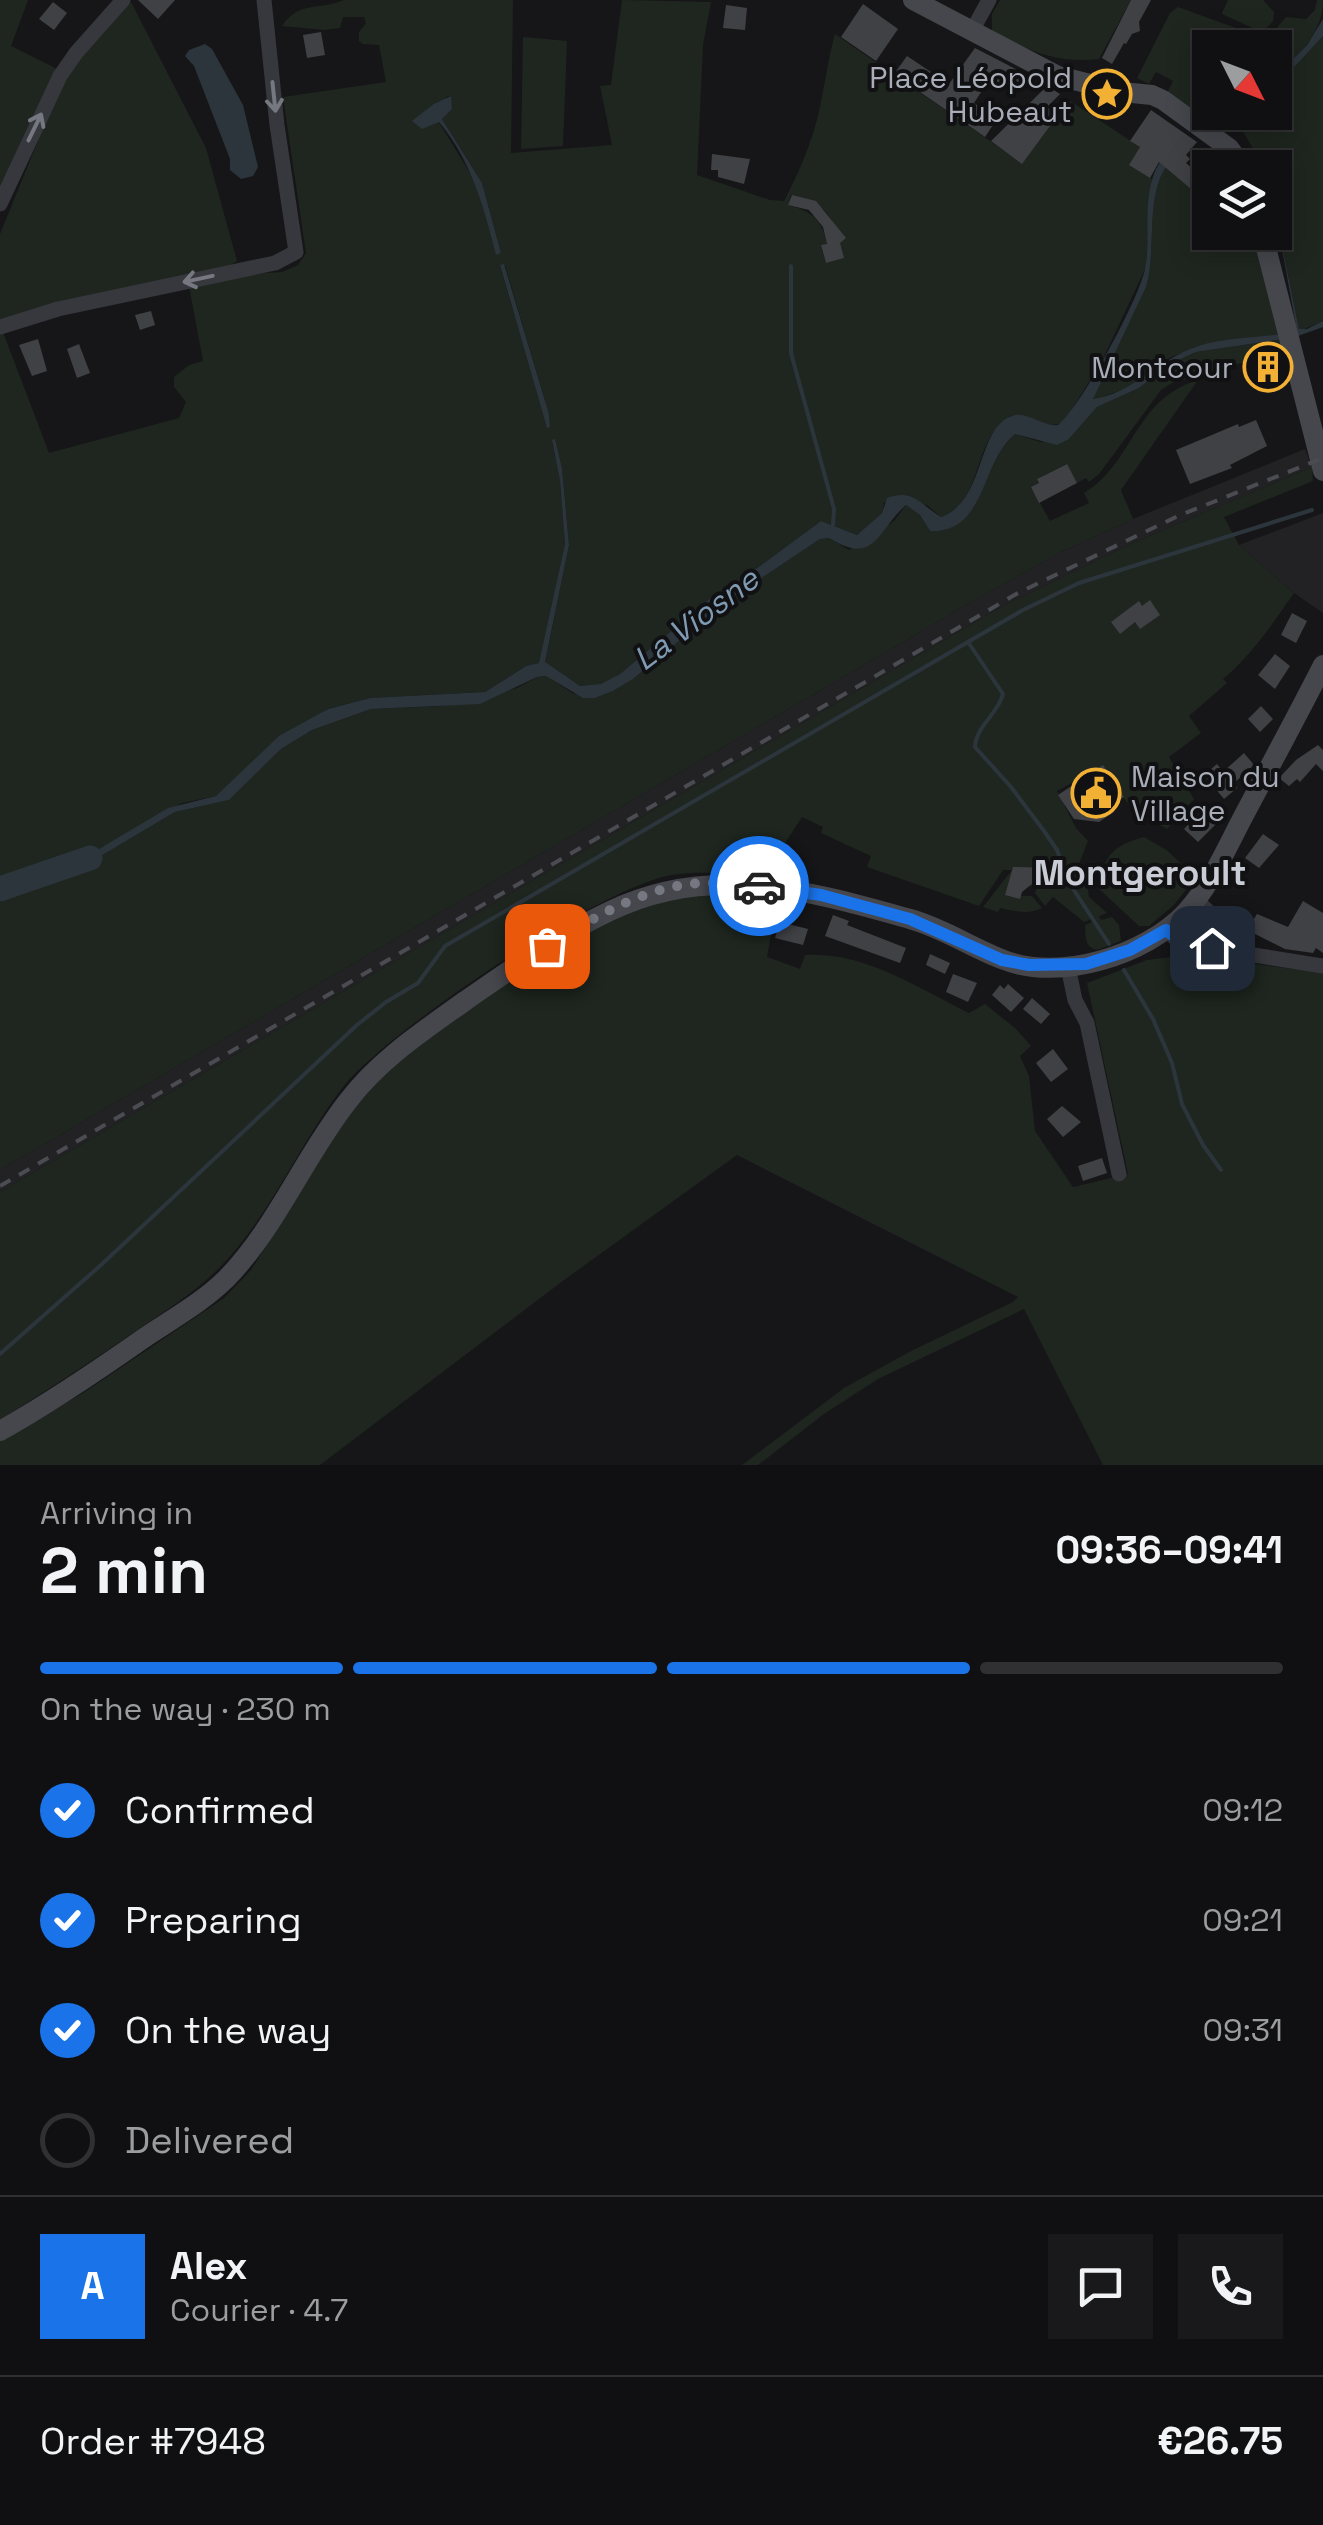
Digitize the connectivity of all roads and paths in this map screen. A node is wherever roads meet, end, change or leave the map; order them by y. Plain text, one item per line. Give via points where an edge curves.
1 (123, 0) edge
2 (264, 0) edge
3 (913, 0) edge
4 (989, 0) edge
5 (972, 32) junction
6 (1231, 150) edge
7 (0, 204) edge
8 (1267, 250) edge
9 (0, 327) edge
10 (1323, 472) edge
11 (1323, 665) edge
12 (1196, 900) junction
13 (1166, 930) junction
14 (1234, 952) junction
15 (1058, 966) junction
16 (1323, 966) edge
17 (1119, 1174) dead end
18 (0, 1432) edge

7 -> 1 street via 60,76
2 -> 9 street via 297,246 293,256
3 - 5 main road
4 - 5 street
5 - 6 main road via 1058,76 1152,94
8 - 10 main road
11 - 12 main road
12 - 13 main road
12 - 14 street
13 - 14 street via 1184,944
13 - 15 main road via 1120,954
14 - 16 street
15 - 17 street via 1088,1023
15 - 18 main road via 983,949 836,898 769,886 704,883 638,898 588,922 399,1049 336,1116 264,1232 212,1292

